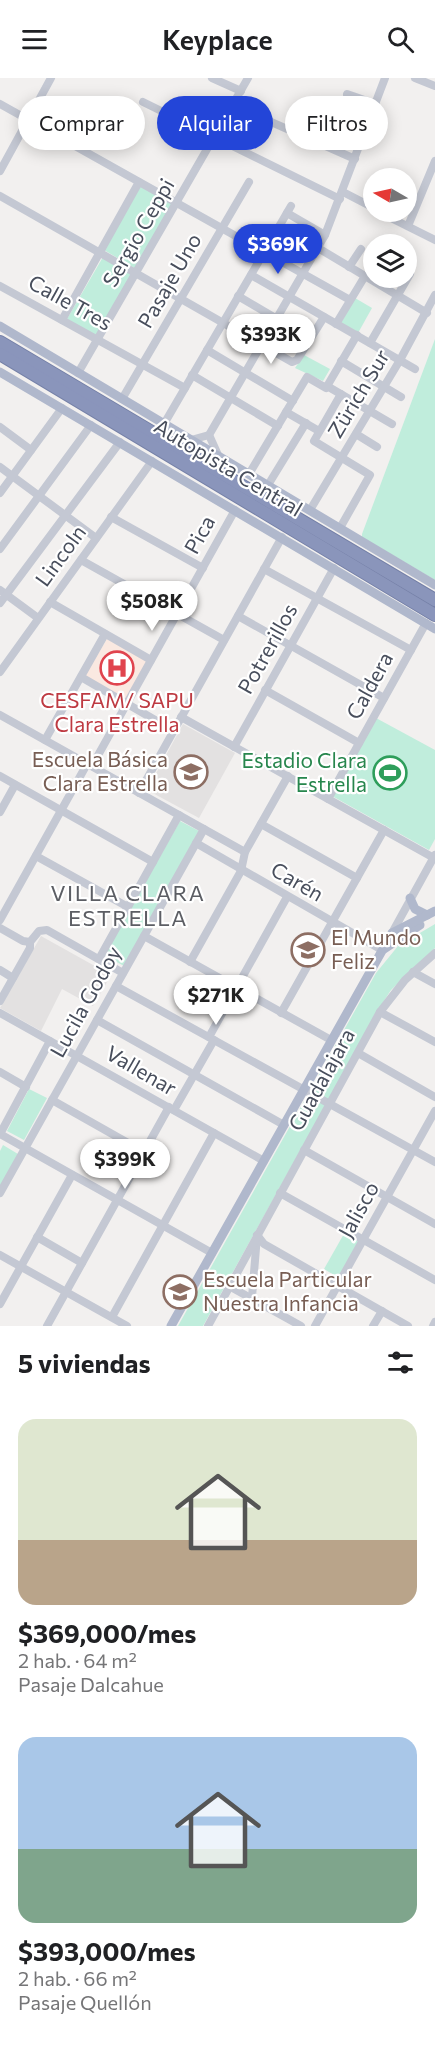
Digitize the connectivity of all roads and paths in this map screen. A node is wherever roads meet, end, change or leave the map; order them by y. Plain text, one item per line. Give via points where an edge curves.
1 (51, 78) edge
2 (212, 78) edge
3 (248, 78) edge
4 (385, 78) edge
5 (415, 78) edge
6 (435, 86) edge
7 (241, 92) junction
8 (347, 94) dead end
9 (41, 96) edge
10 (239, 96) edge
11 (353, 96) edge
12 (379, 96) edge
13 (0, 104) edge
14 (18, 114) edge
15 (273, 123) edge
16 (18, 138) edge
17 (82, 150) edge
18 (209, 150) edge
19 (240, 150) edge
20 (359, 150) edge
21 (356, 159) junction
22 (435, 161) edge
23 (0, 171) edge
24 (139, 182) junction
25 (249, 182) dead end
26 (0, 196) edge
27 (342, 196) junction
28 (177, 204) junction
29 (363, 204) edge
30 (400, 222) edge
31 (408, 226) junction
32 (221, 229) junction
33 (325, 235) junction
34 (435, 240) edge
35 (318, 248) junction
36 (361, 249) dead end
37 (100, 252) junction
38 (264, 253) junction
39 (350, 267) junction
40 (137, 273) junction
41 (303, 273) junction
42 (251, 275) junction
43 (363, 275) edge
44 (363, 278) edge
45 (0, 285) edge
46 (386, 288) edge
47 (402, 288) edge
48 (435, 295) edge
49 (238, 296) junction
50 (398, 296) junction
51 (289, 297) junction
52 (181, 298) junction
53 (350, 300) junction
54 (427, 313) junction
55 (324, 317) junction
56 (277, 319) junction
57 (62, 320) junction
58 (223, 322) junction
59 (336, 324) junction
60 (0, 326) edge
61 (357, 336) junction
62 (98, 340) junction
63 (0, 342) edge
64 (370, 343) junction
65 (261, 345) junction
66 (207, 350) junction
67 (0, 354) edge
68 (400, 360) junction
69 (341, 361) junction
70 (142, 364) junction
71 (415, 369) dead end
72 (0, 372) edge
73 (78, 373) junction
74 (245, 373) junction
75 (192, 375) junction
76 (326, 387) junction
77 (384, 387) junction
78 (185, 388) junction
79 (341, 394) junction
80 (231, 397) junction
81 (402, 397) dead end
82 (122, 399) junction
83 (293, 401) junction
84 (62, 408) junction
85 (370, 411) junction
86 (286, 412) junction
87 (306, 423) junction
88 (164, 424) junction
89 (392, 424) dead end
90 (92, 425) junction
91 (278, 426) junction
92 (0, 427) edge
93 (319, 430) junction
94 (356, 434) junction
95 (209, 435) junction
96 (191, 440) junction
97 (120, 442) junction
98 (377, 447) dead end
99 (31, 450) junction
100 (219, 456) junction
101 (342, 458) junction
102 (152, 461) junction
103 (0, 467) edge
104 (249, 474) junction
105 (12, 476) junction
106 (268, 485) junction
107 (0, 492) edge
108 (39, 496) junction
109 (235, 510) junction
110 (310, 510) junction
111 (65, 515) junction
112 (111, 517) junction
113 (340, 528) junction
114 (282, 537) junction
115 (96, 538) junction
116 (0, 549) edge
117 (81, 560) junction
118 (203, 568) junction
119 (334, 568) junction
120 (264, 569) junction
121 (435, 585) edge
122 (3, 592) edge
123 (317, 598) junction
124 (435, 600) edge
125 (50, 602) junction
126 (0, 603) edge
127 (177, 614) junction
128 (238, 616) junction
129 (38, 618) junction
130 (432, 622) edge
131 (105, 634) junction
132 (224, 640) junction
133 (291, 645) junction
134 (411, 650) junction
135 (151, 660) junction
136 (0, 672) edge
137 (81, 677) junction
138 (266, 690) junction
139 (384, 698) junction
140 (127, 704) junction
141 (0, 715) edge
142 (181, 717) junction
143 (174, 731) junction
144 (45, 740) junction
145 (359, 743) junction
146 (234, 747) junction
147 (89, 765) junction
148 (0, 777) edge
149 (288, 777) junction
150 (15, 785) junction
151 (139, 793) junction
152 (327, 799) junction
153 (3, 801) edge
154 (61, 811) junction
155 (0, 812) edge
156 (179, 815) junction
157 (261, 824) junction
158 (204, 829) junction
159 (384, 830) junction
160 (196, 843) junction
161 (245, 852) junction
162 (36, 856) junction
163 (434, 857) edge
164 (153, 862) junction
165 (242, 871) junction
166 (357, 878) junction
167 (288, 897) junction
168 (410, 898) junction
169 (128, 907) junction
170 (432, 915) edge
171 (0, 920) edge
172 (332, 922) junction
173 (0, 928) edge
174 (392, 933) junction
175 (144, 936) junction
176 (30, 942) junction
177 (382, 950) junction
178 (435, 953) edge
179 (99, 959) junction
180 (190, 962) junction
181 (0, 970) edge
182 (413, 972) junction
183 (123, 973) junction
184 (13, 978) junction
185 (435, 984) edge
186 (116, 986) junction
187 (237, 988) junction
188 (0, 1001) edge
189 (380, 1012) junction
190 (0, 1013) edge
191 (281, 1013) junction
192 (97, 1020) junction
193 (212, 1038) junction
194 (331, 1040) junction
195 (50, 1041) junction
196 (435, 1042) edge
197 (358, 1053) junction
198 (77, 1055) junction
199 (0, 1072) edge
200 (194, 1075) junction
201 (26, 1087) junction
202 (304, 1089) junction
203 (435, 1097) edge
204 (52, 1100) junction
205 (330, 1103) junction
206 (171, 1109) junction
207 (435, 1112) edge
208 (284, 1125) junction
209 (214, 1133) junction
210 (0, 1134) edge
211 (25, 1148) junction
212 (304, 1150) junction
213 (414, 1150) junction
214 (144, 1152) junction
215 (264, 1161) junction
216 (435, 1162) edge
217 (72, 1174) junction
218 (0, 1193) edge
219 (280, 1193) junction
220 (387, 1197) junction
221 (117, 1200) junction
222 (435, 1224) edge
223 (163, 1225) junction
224 (257, 1235) junction
225 (37, 1237) junction
226 (363, 1240) junction
227 (212, 1253) junction
228 (0, 1255) edge
229 (82, 1263) junction
230 (21, 1266) junction
231 (435, 1280) edge
232 (229, 1286) junction
233 (337, 1286) junction
234 (66, 1292) junction
235 (252, 1297) junction
236 (0, 1304) edge
237 (382, 1311) junction
238 (112, 1317) junction
239 (47, 1326) edge
240 (127, 1326) edge
241 (171, 1326) edge
242 (208, 1326) edge
243 (301, 1326) edge
244 (315, 1326) edge
245 (373, 1326) edge
246 (408, 1326) edge

1 - 9 street
2 - 7 street
3 - 7 street, Sergio Ceppi
4 - 12 street
5 - 6 street
7 - 10 street, Sergio Ceppi
8 - 11 street
13 - 14 street
15 - 21 street
16 - 23 street
17 - 24 street
18 - 28 street, Sergio Ceppi
19 - 27 street
20 - 21 street
21 - 27 street
22 - 31 street
24 - 28 street
24 - 37 street
25 - 32 street, Pasaje Uno
26 - 37 street
27 - 29 street
27 - 33 street
28 - 32 street
28 - 40 street, Sergio Ceppi
30 - 31 street
31 - 34 street
32 - 38 street
32 - 52 street, Pasaje Uno
33 - 35 street
33 - 38 street via 289,209
35 - 39 street
35 - 41 street
36 - 39 street
37 - 40 street
37 - 57 street
38 - 41 street
38 - 42 street
39 - 43 street
40 - 52 street
40 - 62 street, Sergio Ceppi
41 - 51 street
41 - 53 street
42 - 49 street
42 - 51 street
44 - 53 street
45 - 57 street, Calle Tres
46 - 50 street
47 - 50 street
48 - 54 street, Zürich Sur
49 - 56 street
49 - 58 street
50 - 54 street
50 - 64 street
51 - 55 street
51 - 56 street
52 - 58 street
52 - 70 street, Pasaje Uno
53 - 59 street
54 - 68 street, Zürich Sur
55 - 59 street
55 - 65 street via 297,360 292,362
56 - 65 street
57 - 62 street, Calle Tres
58 - 65 street
58 - 66 street
59 - 61 street
60 - 73 main road
61 - 64 street
61 - 69 street
62 - 70 street, Calle Tres
62 - 73 street, Sergio Ceppi
63 - 124 highway, Autopista Central
64 - 68 street
65 - 74 street
66 - 74 street
66 - 75 street
67 - 130 highway, Autopista Central
68 - 71 street
68 - 77 street, Zürich Sur
69 - 76 street
69 - 77 street
70 - 78 street, Calle Tres
70 - 82 street, Pasaje Uno
72 - 84 main road
73 - 82 main road
74 - 80 street
74 - 83 street
75 - 78 street
75 - 80 street
76 - 79 street
76 - 83 street via 307,377
77 - 81 street
77 - 85 street, Zürich Sur
78 - 88 street
79 - 85 street
79 - 93 street
80 - 91 street
80 - 95 street
82 - 88 main road
83 - 86 street
84 - 90 main road
84 - 99 street
85 - 89 street
85 - 94 street, Zürich Sur
86 - 87 street
86 - 91 street
87 - 93 street
87 - 106 street
88 - 96 main road
90 - 97 main road
90 - 108 street
91 - 104 street
92 - 99 street
93 - 101 street via 314,441
94 - 98 street
94 - 101 street, Zürich Sur
95 - 96 street
95 - 100 street
96 - 100 main road
97 - 102 main road
97 - 111 street
99 - 105 street
100 - 104 main road
101 - 110 street, Zürich Sur
101 - 113 street via 370,475
102 - 109 main road
102 - 112 street, Lincoln
103 - 105 street
104 - 106 main road
105 - 107 street
105 - 108 street
106 - 110 main road
108 - 111 street
108 - 116 street
109 - 114 main road
109 - 118 street, Pica
110 - 113 main road
111 - 115 street
111 - 122 street
112 - 115 street, Lincoln
112 - 118 street
113 - 121 main road
114 - 119 main road
114 - 120 street
115 - 117 street, Lincoln
117 - 125 street, Lincoln
117 - 127 street
118 - 127 street, Pica
119 - 123 street, Potrerillos
119 - 130 main road
120 - 123 street
120 - 128 street
122 - 126 street
122 - 129 street
123 - 133 street, Potrerillos
123 - 134 street
125 - 129 street, Lincoln
125 - 131 street
127 - 132 street
127 - 135 street, Pica
128 - 132 street
128 - 133 street
129 - 136 street, Lincoln
130 - 134 street, Caldera
131 - 135 street
131 - 137 street
132 - 142 street
133 - 138 street, Potrerillos
133 - 139 street
134 - 139 street, Caldera
135 - 140 street, Pica
137 - 140 street
137 - 144 street
138 - 145 street
138 - 146 street, Potrerillos
139 - 145 street, Caldera
140 - 143 street
140 - 147 street, Pica
141 - 144 street
142 - 143 street
142 - 146 street
143 - 151 street
144 - 147 street
145 - 152 street, Caldera
146 - 149 street
147 - 151 street
147 - 154 street, Pica
148 - 150 street
149 - 152 street
149 - 157 street
150 - 153 street
150 - 154 street
151 - 156 street
152 - 159 street
153 - 155 street
154 - 162 street, Pica
154 - 164 street
156 - 158 street
156 - 164 street
157 - 161 street
157 - 166 street
158 - 160 street, Lucila Godoy
158 - 161 street
159 - 163 street
159 - 166 street
160 - 165 street, Carén
160 - 175 street, Lucila Godoy
161 - 165 street
162 - 169 street
162 - 171 street, Pica
163 - 168 street
164 - 169 street
165 - 167 street, Carén
165 - 180 street
166 - 172 street
167 - 172 street, Carén
167 - 187 street
168 - 170 main road via 415,909
168 - 174 street
169 - 179 street
170 - 174 main road
170 - 177 main road
172 - 177 street, Carén
172 - 191 street
173 - 176 street
174 - 177 main road
175 - 180 street
175 - 183 street, Lucila Godoy
176 - 179 street via 39,931 47,930
176 - 184 street via 31,947
177 - 194 main road
178 - 182 street, Guadalajara
179 - 183 street
180 - 187 street
181 - 184 street
182 - 185 street
182 - 189 street, Guadalajara
183 - 186 street, Lucila Godoy
184 - 188 street
186 - 192 street, Lucila Godoy
186 - 193 street
187 - 191 street
187 - 193 street
189 - 196 street
189 - 197 street, Guadalajara
190 - 195 street, Vallenar
191 - 194 street
192 - 198 street, Lucila Godoy
192 - 200 street
193 - 200 street
193 - 202 street
194 - 202 main road
195 - 198 street, Vallenar
195 - 201 street
197 - 203 street
197 - 205 street, Guadalajara
198 - 204 street, Lucila Godoy
198 - 206 street, Vallenar
199 - 201 street
200 - 206 street
200 - 208 street
201 - 210 street
202 - 205 street
202 - 208 main road
204 - 211 street, Lucila Godoy
204 - 214 street
205 - 212 street, Guadalajara
205 - 213 street
206 - 209 street, Vallenar
206 - 214 street
207 - 213 street, Jalisco
208 - 215 main road
209 - 215 street, Vallenar
209 - 223 street
210 - 211 street
211 - 217 street
211 - 218 street, Lucila Godoy
212 - 219 street, Guadalajara
212 - 220 street
213 - 216 street
213 - 220 street, Jalisco
214 - 221 street
215 - 227 main road
217 - 221 street
217 - 225 street
219 - 224 street, Guadalajara
219 - 226 street
220 - 222 street
220 - 226 street, Jalisco
221 - 223 street
221 - 229 street
223 - 227 street
223 - 238 street
224 - 232 street, Guadalajara
224 - 233 street via 264,1244
224 - 235 street, Guadalajara
225 - 229 street
225 - 230 street
226 - 231 street
226 - 233 street, Jalisco
227 - 241 main road
228 - 230 street
229 - 234 street
230 - 234 street
230 - 236 street
232 - 235 street
232 - 242 street, Guadalajara
233 - 237 street
233 - 244 street, Jalisco
234 - 238 street
234 - 239 street
235 - 243 street
237 - 245 street
237 - 246 street
238 - 240 street

